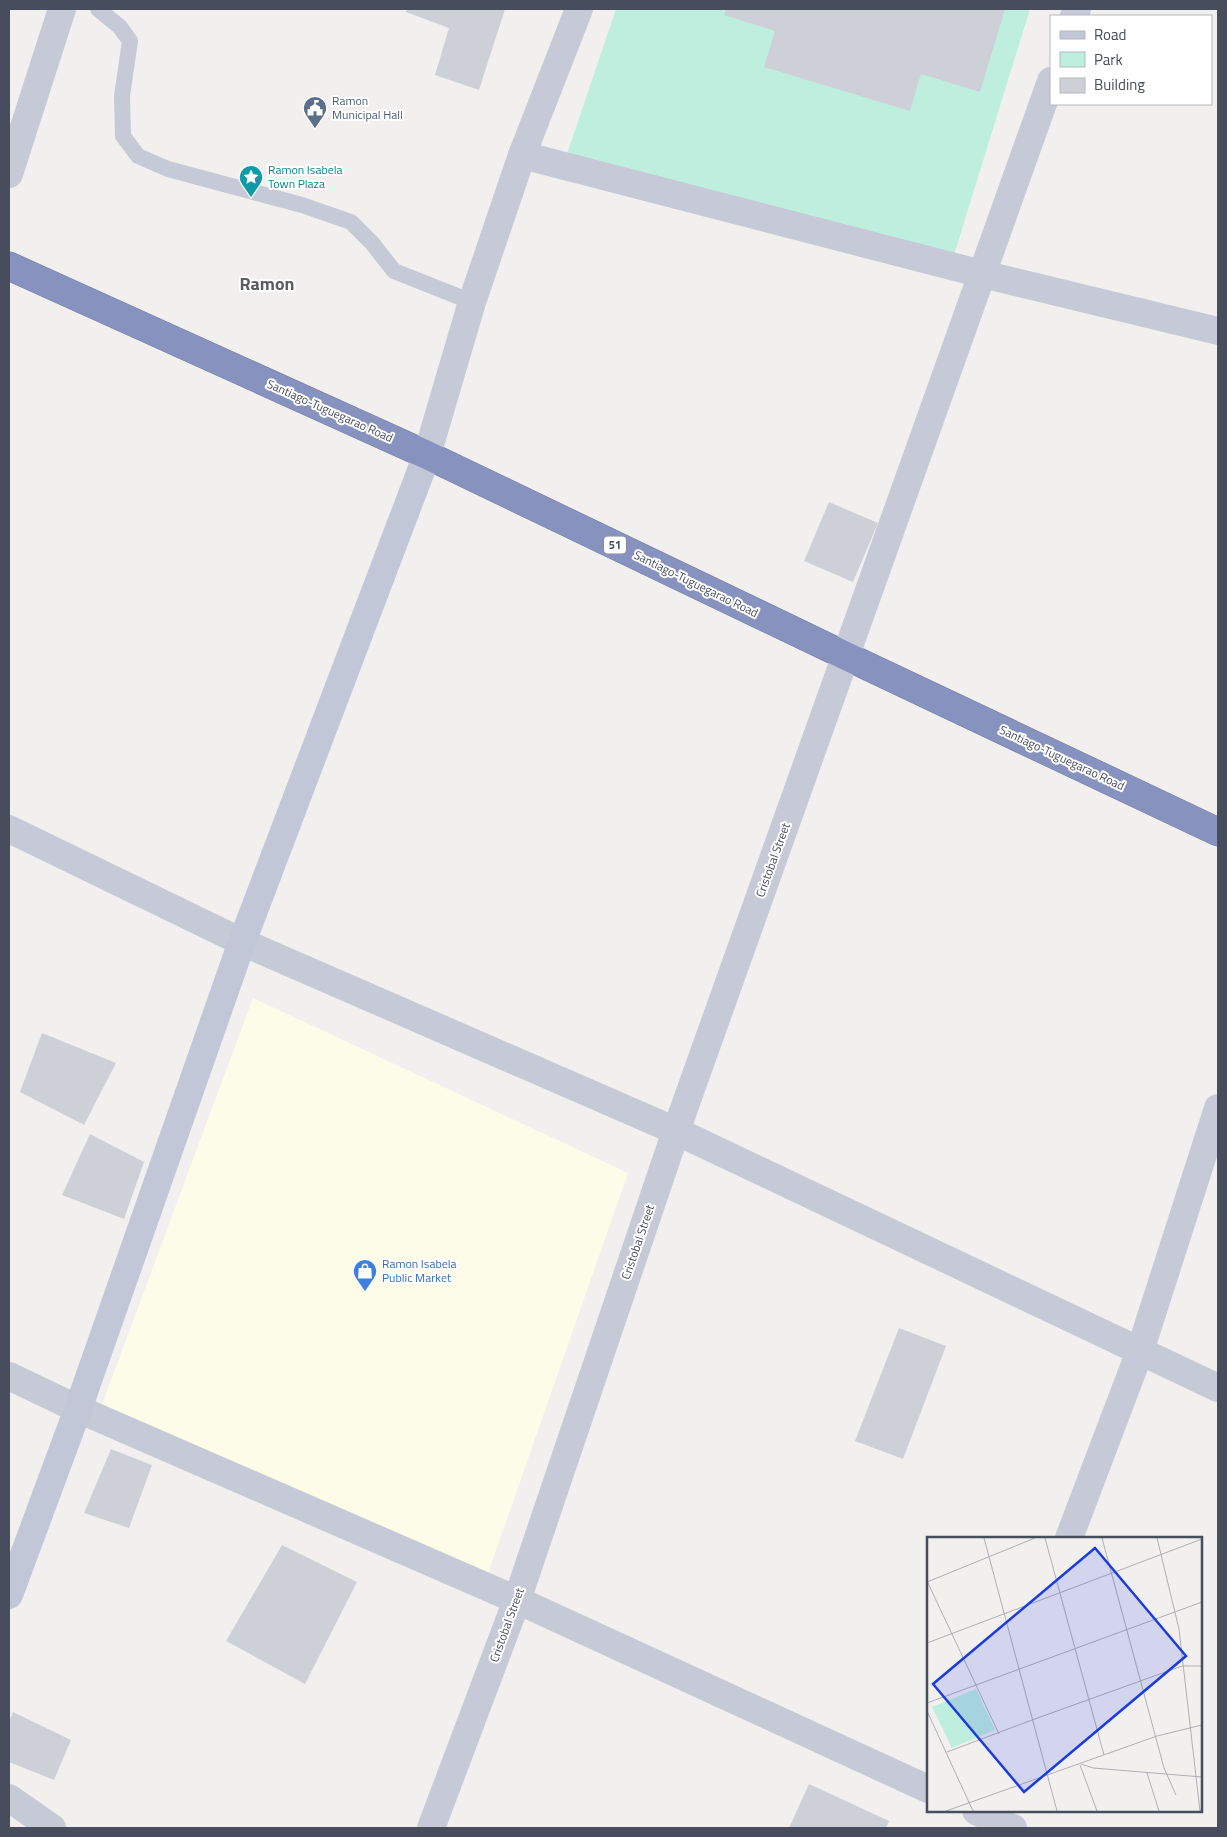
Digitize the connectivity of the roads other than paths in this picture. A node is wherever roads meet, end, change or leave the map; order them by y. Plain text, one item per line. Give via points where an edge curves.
1 (62, 9) edge
2 (98, 9) edge
3 (579, 9) edge
4 (1050, 84) edge
5 (522, 155) junction
6 (9, 174) edge
7 (9, 266) edge
8 (982, 274) junction
9 (472, 302) junction
10 (1218, 331) edge
11 (427, 455) junction
12 (846, 656) junction
13 (9, 829) edge
14 (1218, 832) edge
15 (242, 942) junction
16 (1218, 1108) edge
17 (676, 1131) junction
18 (1140, 1351) junction
19 (9, 1376) edge
20 (1218, 1388) edge
21 (78, 1409) junction
22 (1070, 1537) edge
23 (9, 1595) edge
24 (517, 1600) junction
25 (927, 1789) edge
26 (9, 1798) edge
27 (967, 1812) edge
28 (978, 1812) edge
29 (52, 1828) edge
30 (431, 1828) edge
31 (961, 1828) edge
32 (1013, 1828) edge

1 - 6 street
2 - 9 lane via 120,27 130,41 122,96 123,136 138,156 168,169 302,205 351,222 394,271
3 - 5 street
4 - 8 street, Cristobal Street
5 - 8 street
5 - 9 street
7 - 11 highway, Santiago-Tuguegarao Road / 51
8 - 10 street
8 - 12 street, Cristobal Street
9 - 11 street
11 - 12 highway, Santiago-Tuguegarao Road / 51
11 - 15 main road
12 - 14 highway, Santiago-Tuguegarao Road / 51
12 - 17 street, Cristobal Street
13 - 15 street
15 - 17 street
15 - 21 main road
16 - 18 street
17 - 18 street
17 - 24 street, Cristobal Street
18 - 20 street
18 - 22 street
19 - 21 street
21 - 23 main road
21 - 24 street
24 - 25 street
24 - 30 street, Cristobal Street
26 - 29 street
27 - 31 street
28 - 32 street

